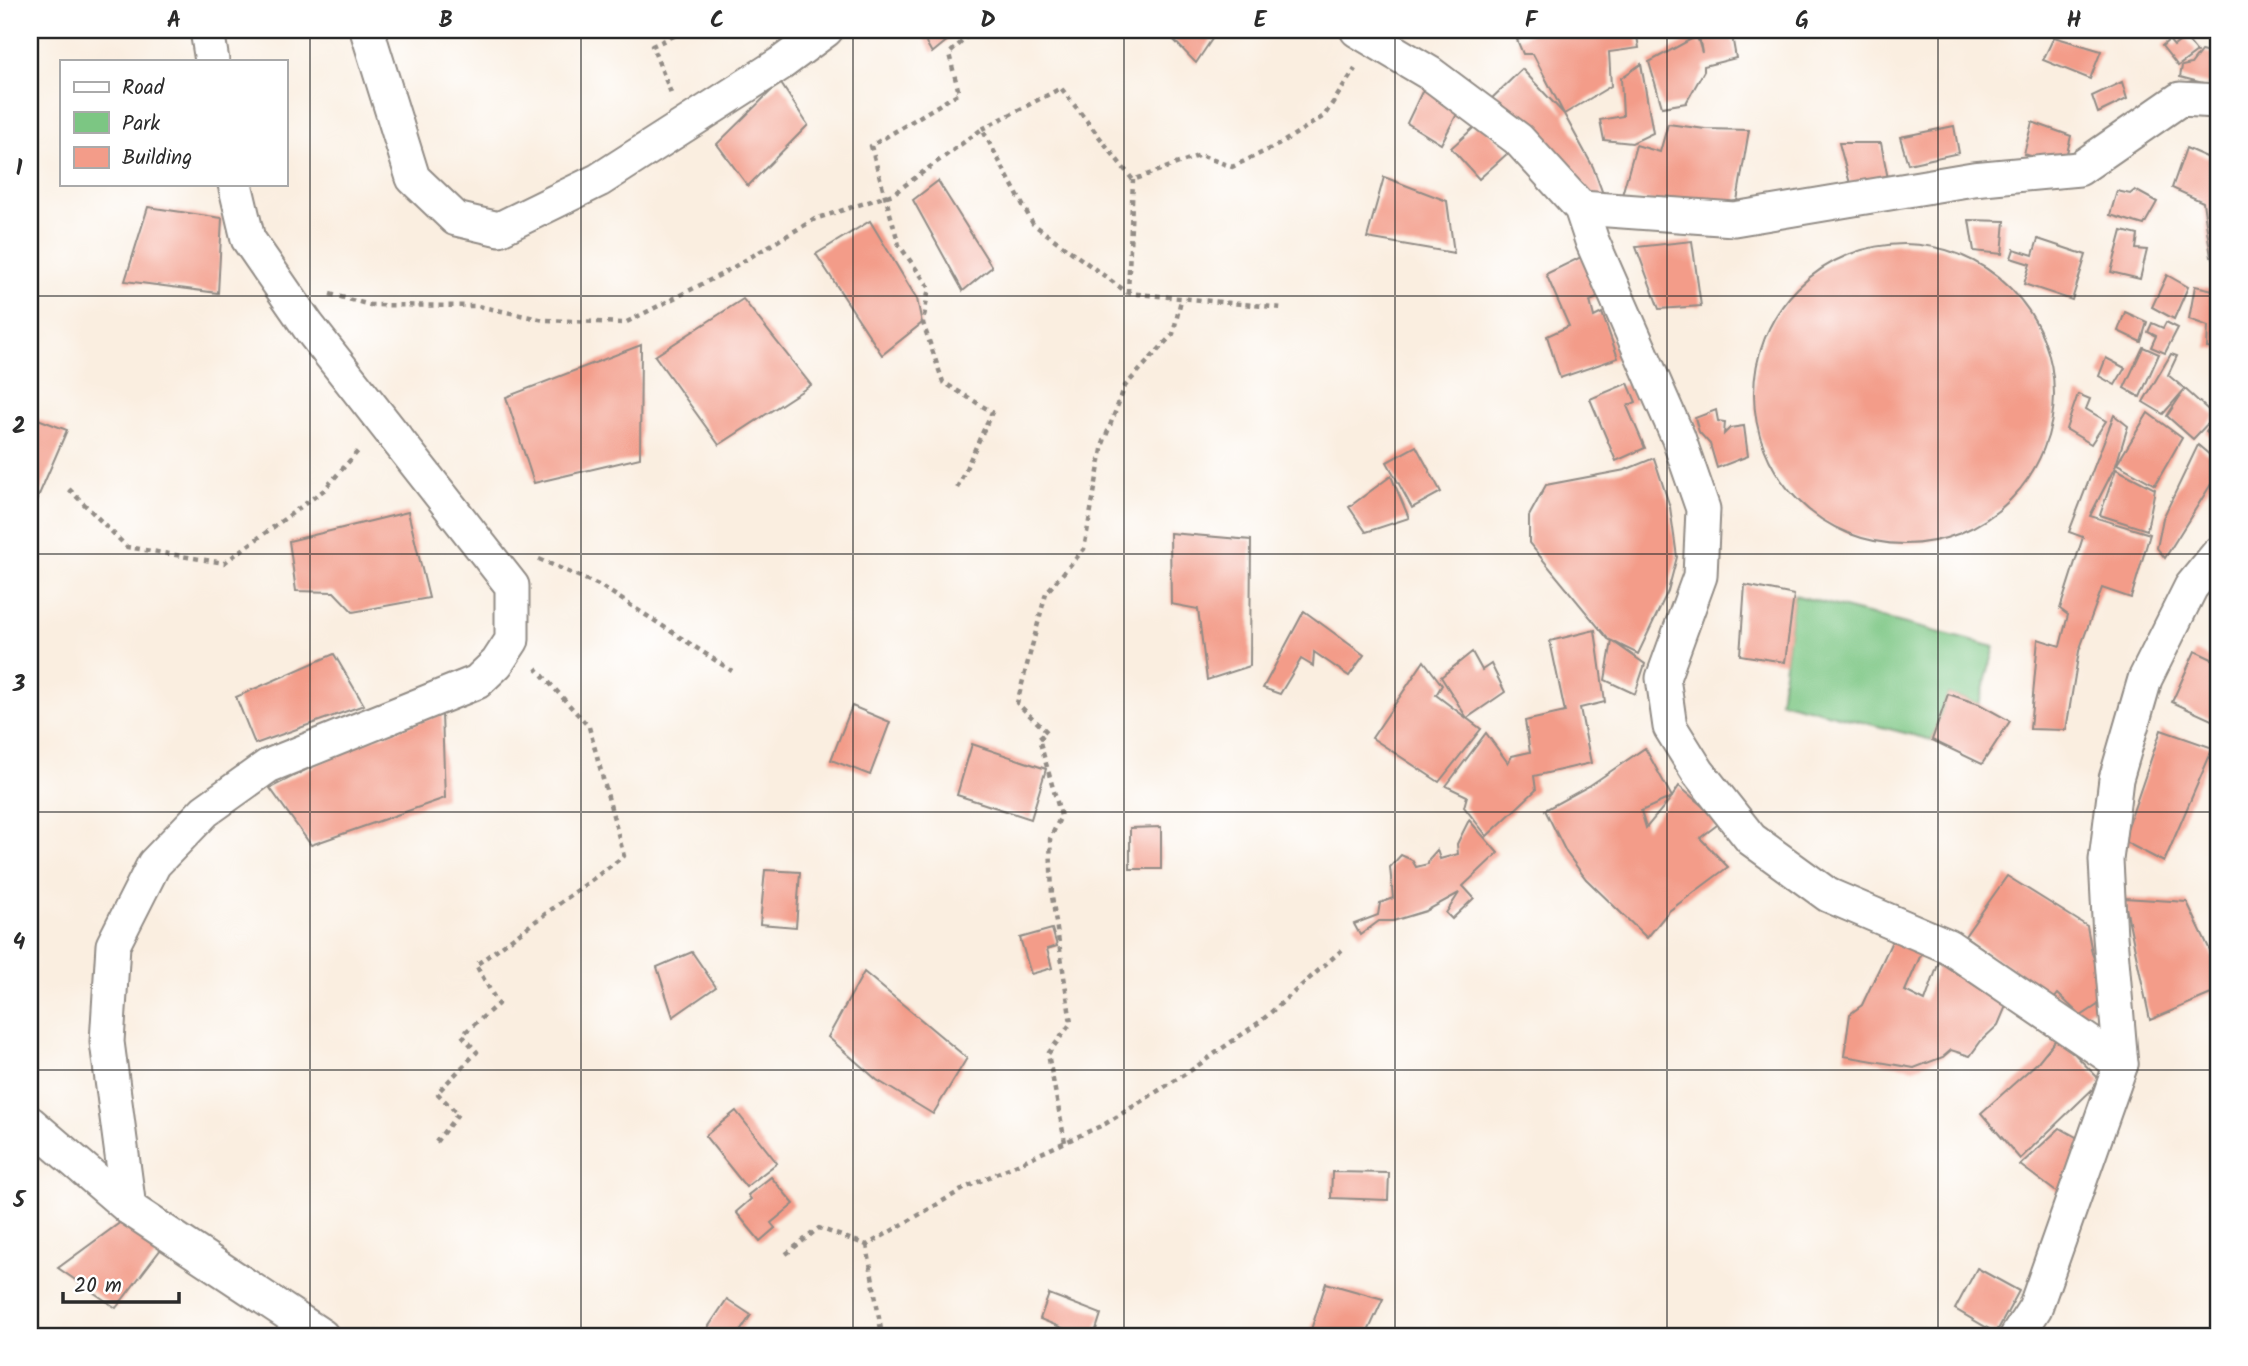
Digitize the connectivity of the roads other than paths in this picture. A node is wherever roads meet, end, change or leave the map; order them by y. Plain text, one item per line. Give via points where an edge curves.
1 (206, 30) edge
2 (367, 30) edge
3 (826, 30) edge
4 (1365, 34) edge
5 (212, 60) edge
6 (2218, 101) edge
7 (236, 186) edge
8 (1581, 208) junction
9 (2218, 554) edge
10 (2121, 1065) junction
11 (30, 1123) edge
12 (129, 1208) junction
13 (322, 1336) edge
14 (2017, 1336) edge

1 - 5 street
2 - 3 street via 413,178 456,219 499,229 599,180
4 - 8 street via 1431,74 1518,139
6 - 8 street via 2179,99 2079,169 1973,179 1734,219
7 - 12 street via 248,239 307,326 512,586 512,640 477,682 268,766 205,811 154,864 113,946 107,1042
8 - 10 street via 1678,437 1703,509 1700,576 1663,678 1670,727 1698,772 1751,839 1828,895 1948,946
9 - 10 street via 2191,587 2145,679 2116,779 2106,860
10 - 14 street via 2035,1308
11 - 12 street
12 - 13 street

